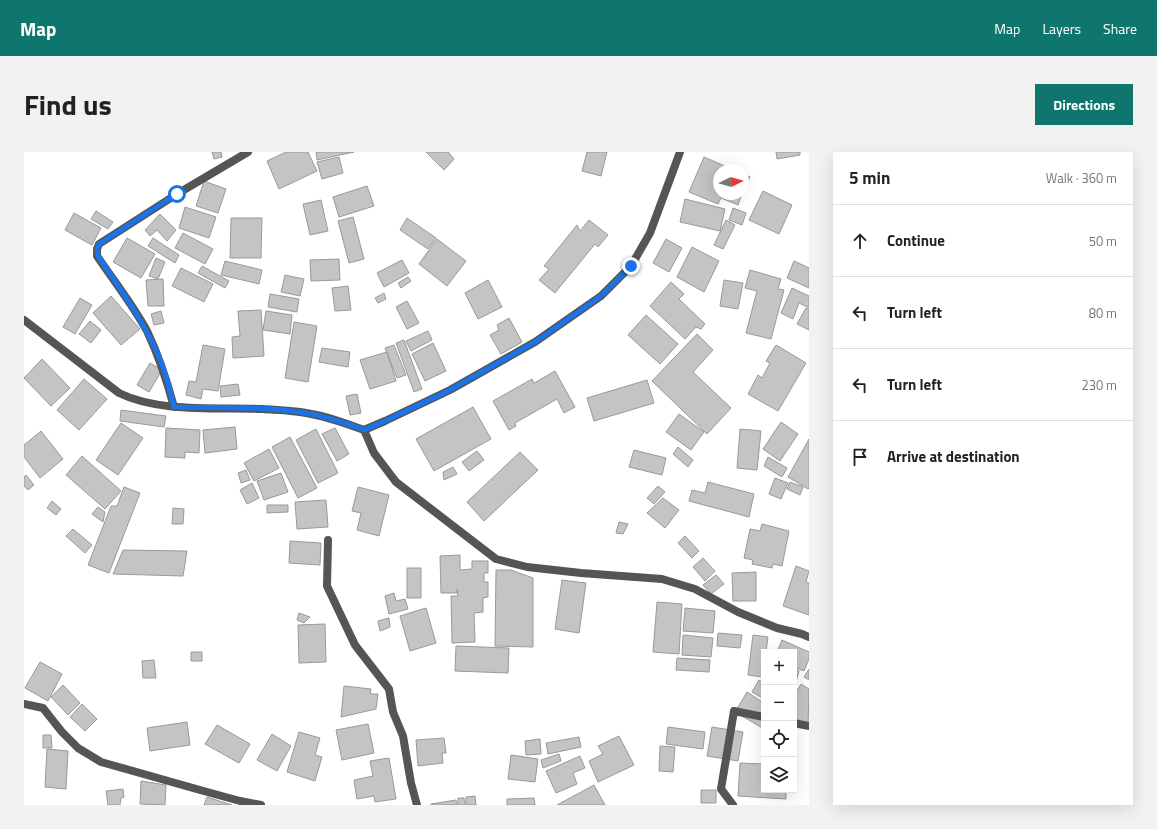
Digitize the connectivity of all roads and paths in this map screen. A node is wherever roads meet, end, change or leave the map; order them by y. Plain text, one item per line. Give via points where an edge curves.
1 (248, 152) edge
2 (680, 152) edge
3 (24, 320) edge
4 (174, 407) junction
5 (364, 430) junction
6 (328, 540) dead end
7 (809, 637) edge
8 (24, 704) edge
9 (761, 716) edge
10 (797, 724) edge
11 (809, 726) edge
12 (261, 805) edge
13 (417, 805) edge
14 (734, 805) edge

1 - 4 street via 170,198 99,244 97,249 98,256 146,330 159,358
2 - 5 street via 650,233 631,266 601,296 535,342 450,390
3 - 4 street via 119,393 130,399
4 - 5 street via 262,409 305,413
5 - 7 street via 374,453 396,482 496,559 527,567 662,579 695,589 738,612 776,628
6 - 13 street via 327,586 355,645 389,689 393,712 403,736
8 - 12 street via 43,708 78,748 101,762 227,798
9 - 14 street via 734,711 721,789
10 - 11 street

